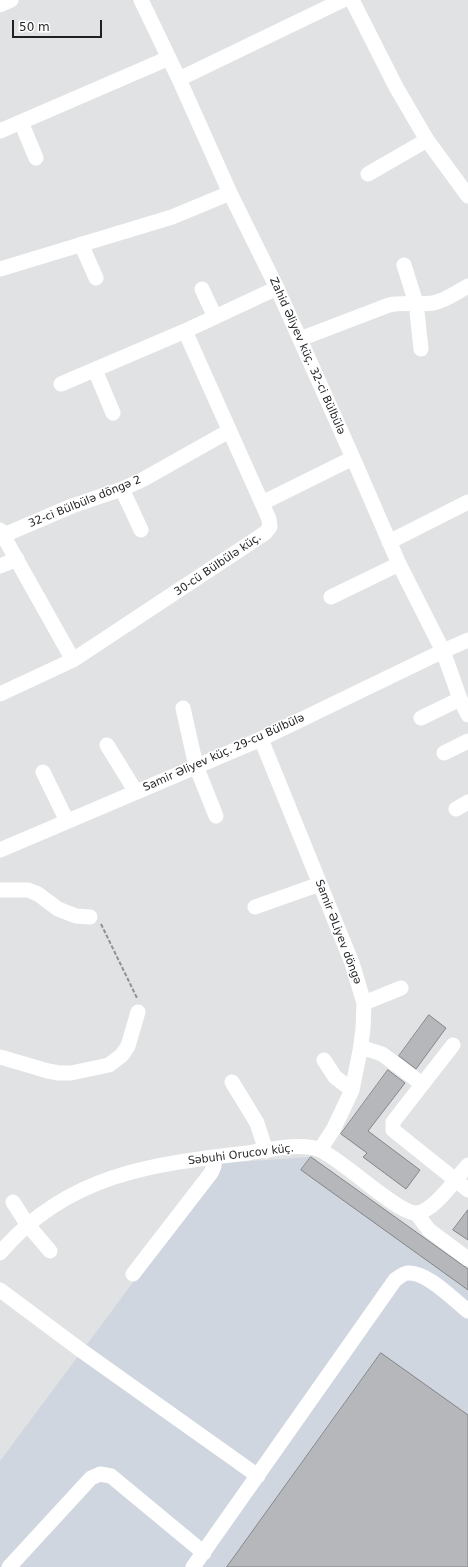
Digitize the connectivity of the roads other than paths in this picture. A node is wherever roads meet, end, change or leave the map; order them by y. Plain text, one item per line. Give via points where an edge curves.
1 (11, 0) edge
2 (141, 0) edge
3 (343, 0) edge
4 (352, 0) edge
5 (0, 4) edge
6 (169, 58) junction
7 (179, 79) junction
8 (21, 122) junction
9 (0, 131) edge
10 (427, 140) junction
11 (36, 158) dead end
12 (368, 174) dead end
13 (230, 193) junction
14 (468, 196) edge
15 (82, 244) junction
16 (404, 265) dead end
17 (0, 269) edge
18 (96, 278) dead end
19 (468, 286) edge
20 (277, 288) junction
21 (202, 289) dead end
22 (416, 303) junction
23 (215, 317) junction
24 (185, 331) junction
25 (300, 339) junction
26 (421, 349) dead end
27 (95, 370) junction
28 (61, 384) dead end
29 (113, 413) dead end
30 (229, 431) junction
31 (353, 458) junction
32 (122, 490) junction
33 (468, 502) edge
34 (262, 503) junction
35 (141, 530) dead end
36 (2, 533) edge
37 (389, 542) junction
38 (17, 559) junction
39 (399, 564) junction
40 (0, 566) edge
41 (331, 597) dead end
42 (468, 640) edge
43 (443, 651) junction
44 (73, 660) junction
45 (0, 694) edge
46 (460, 699) junction
47 (182, 708) dead end
48 (468, 715) edge
49 (421, 718) dead end
50 (261, 739) junction
51 (468, 741) edge
52 (107, 745) dead end
53 (444, 753) dead end
54 (196, 766) junction
55 (43, 772) dead end
56 (136, 792) junction
57 (216, 816) dead end
58 (67, 821) junction
59 (0, 850) edge
60 (320, 884) junction
61 (0, 890) edge
62 (255, 907) dead end
63 (90, 917) road end
64 (401, 988) dead end
65 (364, 1003) junction
66 (138, 1012) road end
67 (453, 1045) dead end
68 (361, 1047) junction
69 (0, 1057) edge
70 (324, 1060) dead end
71 (232, 1082) dead end
72 (422, 1084) junction
73 (352, 1090) junction
74 (320, 1150) junction
75 (266, 1151) junction
76 (214, 1157) junction
77 (468, 1165) edge
78 (455, 1180) junction
79 (468, 1190) edge
80 (13, 1202) dead end
81 (416, 1213) junction
82 (26, 1224) junction
83 (50, 1251) dead end
84 (0, 1252) edge
85 (468, 1259) edge
86 (133, 1274) dead end
87 (0, 1290) edge
88 (468, 1311) edge
89 (258, 1476) junction
90 (204, 1553) junction
91 (9, 1567) edge
92 (194, 1567) edge

1 - 5 street
2 - 6 street, Zahid Əliyev küç. 32-ci Bülbülə
3 - 7 street
4 - 10 street via 396,87
6 - 7 street, Zahid Əliyev küç. 32-ci Bülbülə
6 - 8 street
7 - 13 street, Zahid Əliyev küç. 32-ci Bülbülə
8 - 9 street
8 - 11 street
10 - 12 street
10 - 14 street
13 - 15 street via 172,217
13 - 20 street, Zahid Əliyev küç. 32-ci Bülbülə
15 - 17 street
15 - 18 street
16 - 22 street
19 - 22 street via 434,303
20 - 23 street
20 - 25 street, Zahid Əliyev küç. 32-ci Bülbülə
21 - 23 street
22 - 25 street via 389,305
22 - 26 street
23 - 24 street
24 - 27 street
24 - 30 street, 30-cü Bülbülə küç.
25 - 31 street, Zahid Əliyev küç. 32-ci Bülbülə
27 - 28 street
27 - 29 street
30 - 32 street, 32-ci Bülbülə döngə 2
30 - 34 street, 30-cü Bülbülə küç.
31 - 34 street
31 - 37 street, Zahid Əliyev küç. 32-ci Bülbülə
32 - 35 street
32 - 36 street, 32-ci Bülbülə döngə 2
33 - 37 street
34 - 44 street, 30-cü Bülbülə küç. via 270,526 265,533
36 - 38 street
37 - 39 street, Zahid Əliyev küç. 32-ci Bülbülə
38 - 40 street
38 - 44 street
39 - 41 street
39 - 43 street, Zahid Əliyev küç. 32-ci Bülbülə
42 - 43 street, Samir Əliyev küç. 29-cu Bülbülə
43 - 46 street, Zahid Əliyev küç. 32-ci Bülbülə
43 - 50 street, Samir Əliyev küç. 29-cu Bülbülə
44 - 45 street, 30-cü Bülbülə küç.
46 - 48 street, Zahid Əliyev küç. 32-ci Bülbülə
46 - 49 street
47 - 54 street
50 - 54 street, Samir Əliyev küç. 29-cu Bülbülə
50 - 60 street, Samir ƏLiyev döngə
51 - 53 street
52 - 56 street
54 - 56 street, Samir Əliyev küç. 29-cu Bülbülə
54 - 57 street
55 - 58 street
56 - 58 street, Samir Əliyev küç. 29-cu Bülbülə
58 - 59 street, Samir Əliyev küç. 29-cu Bülbülə
60 - 62 street
60 - 65 street, Samir ƏLiyev döngə via 352,963
61 - 63 street via 28,890 58,909 76,916
64 - 65 street
65 - 68 street, Samir ƏLiyev döngə
66 - 69 street via 125,1050 109,1065 59,1073
67 - 72 street
68 - 72 street via 382,1054
68 - 73 street, Samir ƏLiyev döngə
70 - 73 street via 335,1078
71 - 75 street via 257,1123
72 - 78 street via 393,1122 393,1130
73 - 74 street, Samir ƏLiyev döngə
74 - 75 street, Səbuhi Orucov küç. via 305,1147
74 - 81 street, Səbuhi Orucov küç. via 402,1209
75 - 76 street, Səbuhi Orucov küç.
76 - 82 street, Səbuhi Orucov küç. via 116,1176 64,1198
76 - 86 street via 211,1173
77 - 78 street
78 - 79 street
78 - 81 street via 437,1202
80 - 82 street
81 - 85 street via 429,1230
82 - 83 street
82 - 84 street, Səbuhi Orucov küç.
87 - 89 street
88 - 89 street via 425,1277 416,1273 407,1273 395,1280
89 - 90 street
90 - 91 street via 111,1476 100,1474 91,1478
90 - 92 street

